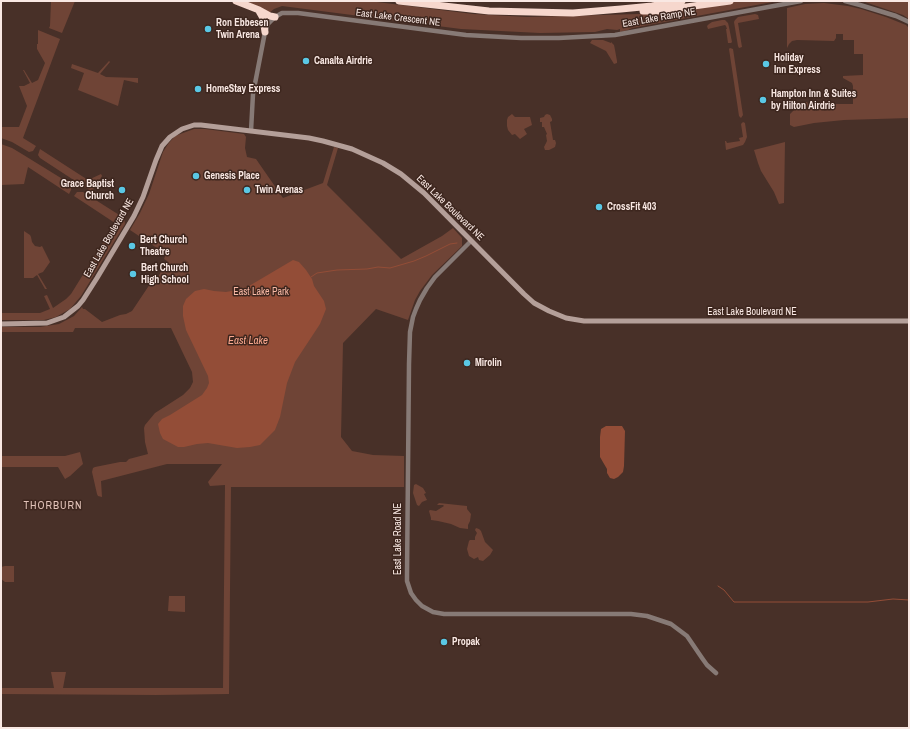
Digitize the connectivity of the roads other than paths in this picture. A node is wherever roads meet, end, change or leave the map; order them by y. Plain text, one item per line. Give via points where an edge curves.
1 (236, 1) edge
2 (399, 1) edge
3 (682, 1) edge
4 (730, 1) edge
5 (801, 1) edge
6 (844, 1) edge
7 (252, 7) junction
8 (585, 12) junction
9 (275, 16) junction
10 (909, 22) edge
11 (265, 32) junction
12 (615, 35) joint
13 (251, 131) junction
14 (471, 241) junction
15 (909, 321) edge
16 (1, 324) edge
17 (716, 673) dead end

1 - 7 highway
2 - 8 highway via 489,11
3 - 8 highway
4 - 8 highway via 657,11
5 - 12 street, East Lake Ramp NE
6 - 10 street via 860,4
7 - 9 highway
7 - 11 highway via 262,15
9 - 11 street
9 - 12 street, East Lake Crescent NE via 298,13 492,37 559,38
11 - 13 street via 253,94
13 - 14 main road, East Lake Boulevard NE via 323,140 369,156 414,184
13 - 16 main road, East Lake Boulevard NE via 194,125 172,135 159,152 134,216 78,306 64,317 47,323
14 - 15 main road, East Lake Boulevard NE via 534,303 575,320
14 - 17 street, East Lake Road NE via 427,288 416,309 410,332 407,581 411,593 422,606 444,614 634,614 660,619 687,636

